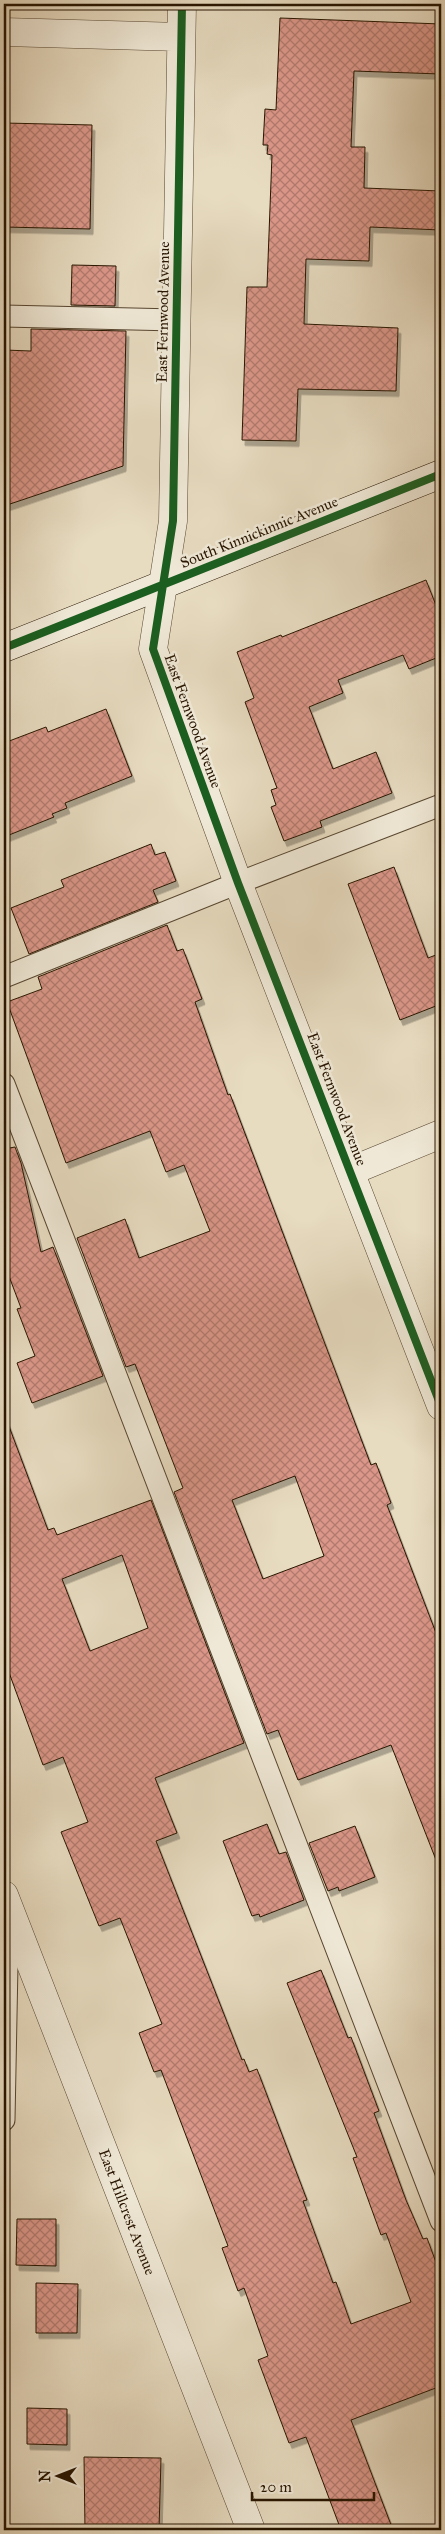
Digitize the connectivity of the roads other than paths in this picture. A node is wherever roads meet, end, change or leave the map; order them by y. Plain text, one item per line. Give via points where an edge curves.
1 (182, 4) edge
2 (4, 32) edge
3 (181, 37) junction
4 (4, 316) edge
5 (176, 320) junction
6 (441, 474) edge
7 (164, 586) junction
8 (4, 648) edge
9 (441, 805) edge
10 (238, 883) junction
11 (4, 977) edge
12 (4, 1084) edge
13 (441, 1134) edge
14 (351, 1170) junction
15 (441, 1406) edge
16 (6, 1900) edge
17 (4, 2120) edge
18 (441, 2221) edge
19 (251, 2530) edge

1 - 3 street, East Fernwood Avenue
2 - 3 street
3 - 5 street, East Fernwood Avenue
4 - 5 lane
5 - 7 street, East Fernwood Avenue via 173,521
6 - 7 street, South Kinnickinnic Avenue
7 - 8 street, South Kinnickinnic Avenue
7 - 10 street, East Fernwood Avenue via 152,649
9 - 10 lane
10 - 11 lane
10 - 14 street, East Fernwood Avenue
12 - 18 lane
13 - 14 street
14 - 15 street, East Fernwood Avenue
16 - 17 lane
16 - 19 street, East Hillcrest Avenue

